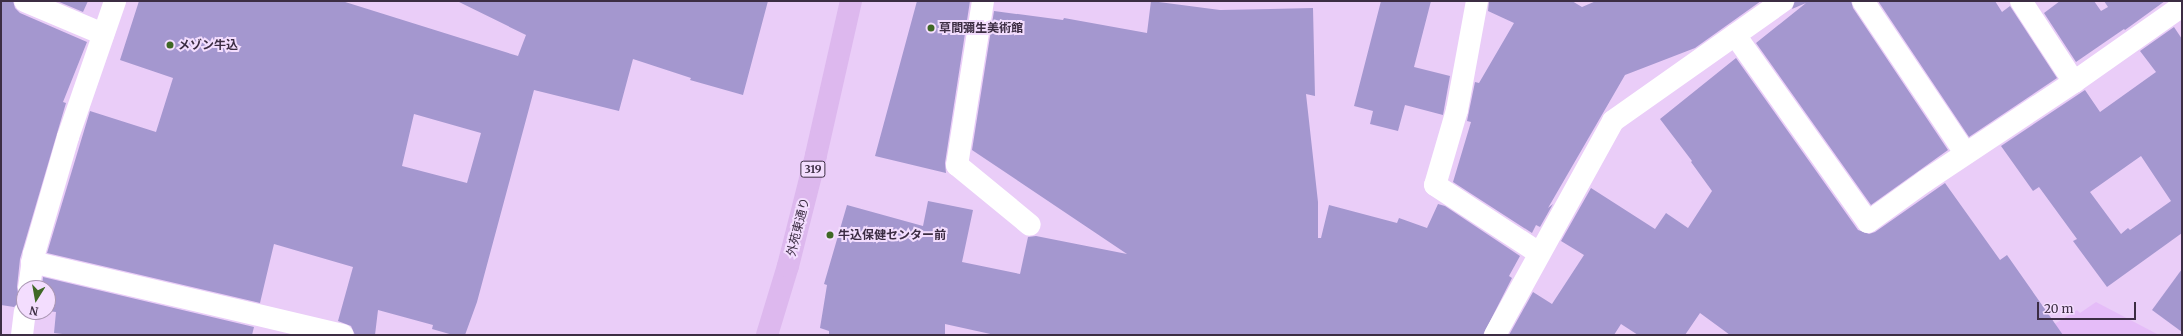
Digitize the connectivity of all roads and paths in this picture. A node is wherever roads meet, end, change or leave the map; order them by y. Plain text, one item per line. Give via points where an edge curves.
1 (25, 1) edge
2 (115, 1) edge
3 (851, 1) edge
4 (984, 1) edge
5 (1477, 1) edge
6 (1783, 1) edge
7 (1863, 1) edge
8 (2021, 1) edge
9 (2182, 6) edge
10 (103, 34) junction
11 (1735, 35) junction
12 (2074, 82) junction
13 (1966, 154) junction
14 (1030, 225) dead end
15 (1539, 253) junction
16 (32, 262) junction
17 (29, 280) edge
18 (24, 320) edge
19 (22, 335) edge
20 (343, 335) edge
21 (766, 335) edge
22 (1495, 335) edge

1 - 10 street
2 - 10 street
3 - 21 main road, 外苑東通り / 319 via 788,266
4 - 14 street via 957,165
5 - 15 street via 1457,110 1435,185
6 - 11 street
7 - 13 street
8 - 12 street
9 - 12 street
10 - 16 street via 68,137
11 - 13 street via 1868,222
11 - 15 street via 1613,121
12 - 13 street
15 - 22 street
16 - 17 street
16 - 20 street
18 - 19 street

